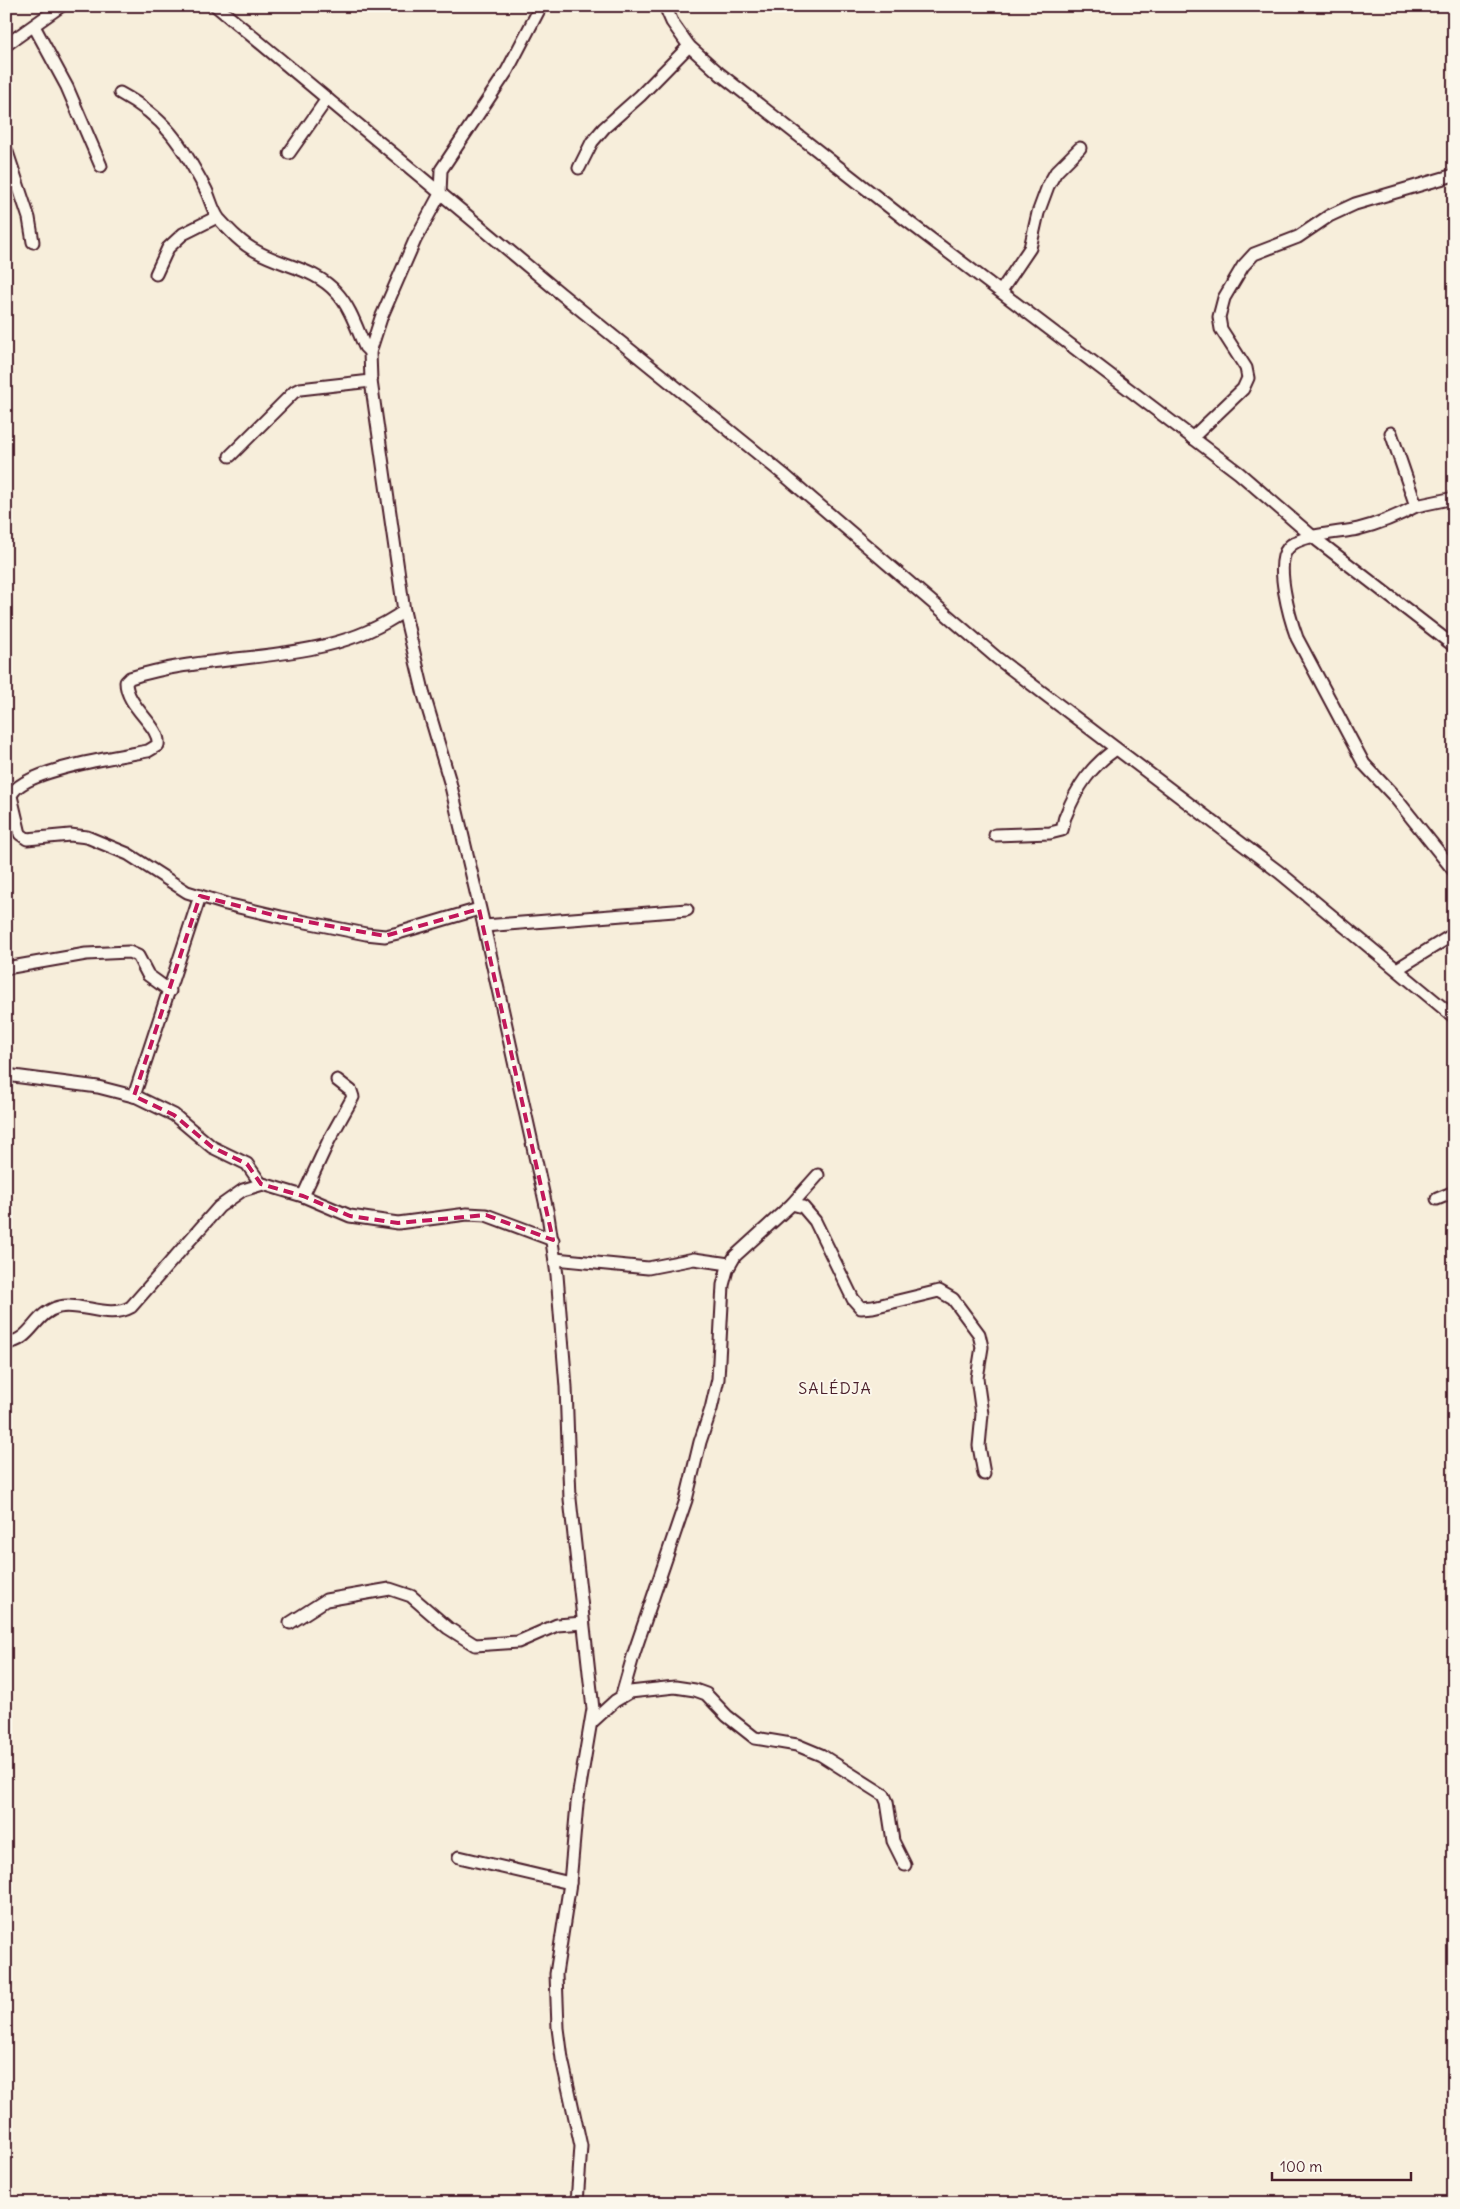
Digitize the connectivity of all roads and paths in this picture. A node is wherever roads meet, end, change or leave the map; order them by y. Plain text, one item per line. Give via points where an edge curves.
1 (61, 6) edge
2 (216, 6) edge
3 (541, 6) edge
4 (665, 6) edge
5 (34, 26) junction
6 (6, 45) edge
7 (689, 46) junction
8 (120, 92) dead end
9 (327, 99) junction
10 (1080, 148) dead end
11 (6, 149) edge
12 (288, 152) dead end
13 (101, 166) dead end
14 (579, 168) dead end
15 (1454, 175) edge
16 (440, 194) junction
17 (217, 217) junction
18 (33, 242) dead end
19 (156, 274) dead end
20 (1001, 291) junction
21 (370, 352) junction
22 (371, 381) junction
23 (1391, 433) dead end
24 (1192, 438) junction
25 (230, 456) dead end
26 (1454, 498) edge
27 (1416, 506) junction
28 (1313, 537) junction
29 (404, 611) junction
30 (1454, 646) edge
31 (1116, 749) junction
32 (995, 835) dead end
33 (1454, 871) edge
34 (200, 896) junction
35 (479, 909) junction
36 (687, 910) dead end
37 (484, 926) junction
38 (1454, 934) edge
39 (6, 968) edge
40 (1397, 968) junction
41 (170, 991) junction
42 (1454, 1017) edge
43 (6, 1075) edge
44 (337, 1080) dead end
45 (134, 1096) junction
46 (818, 1175) dead end
47 (261, 1184) junction
48 (1454, 1192) edge
49 (303, 1196) junction
50 (1437, 1199) dead end
51 (792, 1204) junction
52 (553, 1240) junction
53 (555, 1259) junction
54 (729, 1264) junction
55 (6, 1343) edge
56 (984, 1474) dead end
57 (290, 1624) dead end
58 (583, 1624) junction
59 (622, 1695) junction
60 (591, 1723) junction
61 (458, 1856) dead end
62 (905, 1865) dead end
63 (570, 1883) junction
64 (577, 2203) edge

1 - 5 street
2 - 9 street
3 - 16 street via 507,71 440,170
4 - 7 street
5 - 6 street
5 - 13 street via 67,87
7 - 14 street via 604,128 592,142
7 - 20 street via 720,74
8 - 17 street via 146,106 165,124 206,190
9 - 12 street
9 - 16 street
10 - 20 street via 1056,172 1048,186 1030,248
11 - 18 street via 29,218
15 - 24 street via 1355,204 1298,237 1254,254 1224,298 1219,317 1221,329 1246,368 1248,378 1243,390
16 - 21 street via 415,240
16 - 31 street via 769,462 974,639
17 - 19 street via 184,234 168,248
17 - 21 street via 256,251 318,276 346,305
20 - 24 street
21 - 22 street
22 - 25 street via 294,392
22 - 29 street
23 - 27 street
24 - 28 street
26 - 27 street
27 - 28 street via 1398,516 1358,529
28 - 30 street
28 - 33 street via 1293,543 1285,553 1283,578 1290,618 1298,638 1364,764
29 - 34 street via 376,628 334,644 170,668 130,678 126,682 128,696 157,737 159,743 156,748 66,767 19,784 12,792 20,834 24,838 87,837 128,854 172,883
29 - 35 street via 424,695 450,782
31 - 32 street via 1084,777 1064,817 1062,830
31 - 40 street via 1279,872
34 - 35 street via 281,917 385,936
34 - 41 street
35 - 37 street
36 - 37 street
37 - 52 street
38 - 40 street
39 - 41 street via 86,954 129,952 138,956 148,975
40 - 42 street
41 - 45 street
43 - 45 street via 98,1087
44 - 49 street via 351,1091 353,1097
45 - 47 street via 174,1115 212,1147 247,1164
46 - 51 street
47 - 49 street
47 - 55 street via 243,1190 219,1207 131,1308 117,1313 67,1306 51,1310 21,1340
48 - 50 street
49 - 52 street via 350,1216 398,1223 486,1214
51 - 54 street via 752,1238
51 - 56 street via 803,1207 815,1221 853,1299 861,1308 939,1291 964,1311 980,1334 982,1347 977,1378 982,1414 979,1446
52 - 53 street
53 - 54 street via 648,1268 694,1259
53 - 58 street via 566,1387 570,1499
54 - 59 street via 723,1285 718,1379 711,1409 686,1500
57 - 58 street via 326,1600 390,1589 411,1596 453,1632 475,1645 518,1642 557,1626
58 - 60 street via 592,1691
59 - 60 street
59 - 62 street via 675,1687 695,1690 706,1694 755,1738 797,1745 821,1755 886,1797 890,1831
60 - 63 street via 577,1804
61 - 63 street
63 - 64 street via 556,1988 565,2079 581,2146

